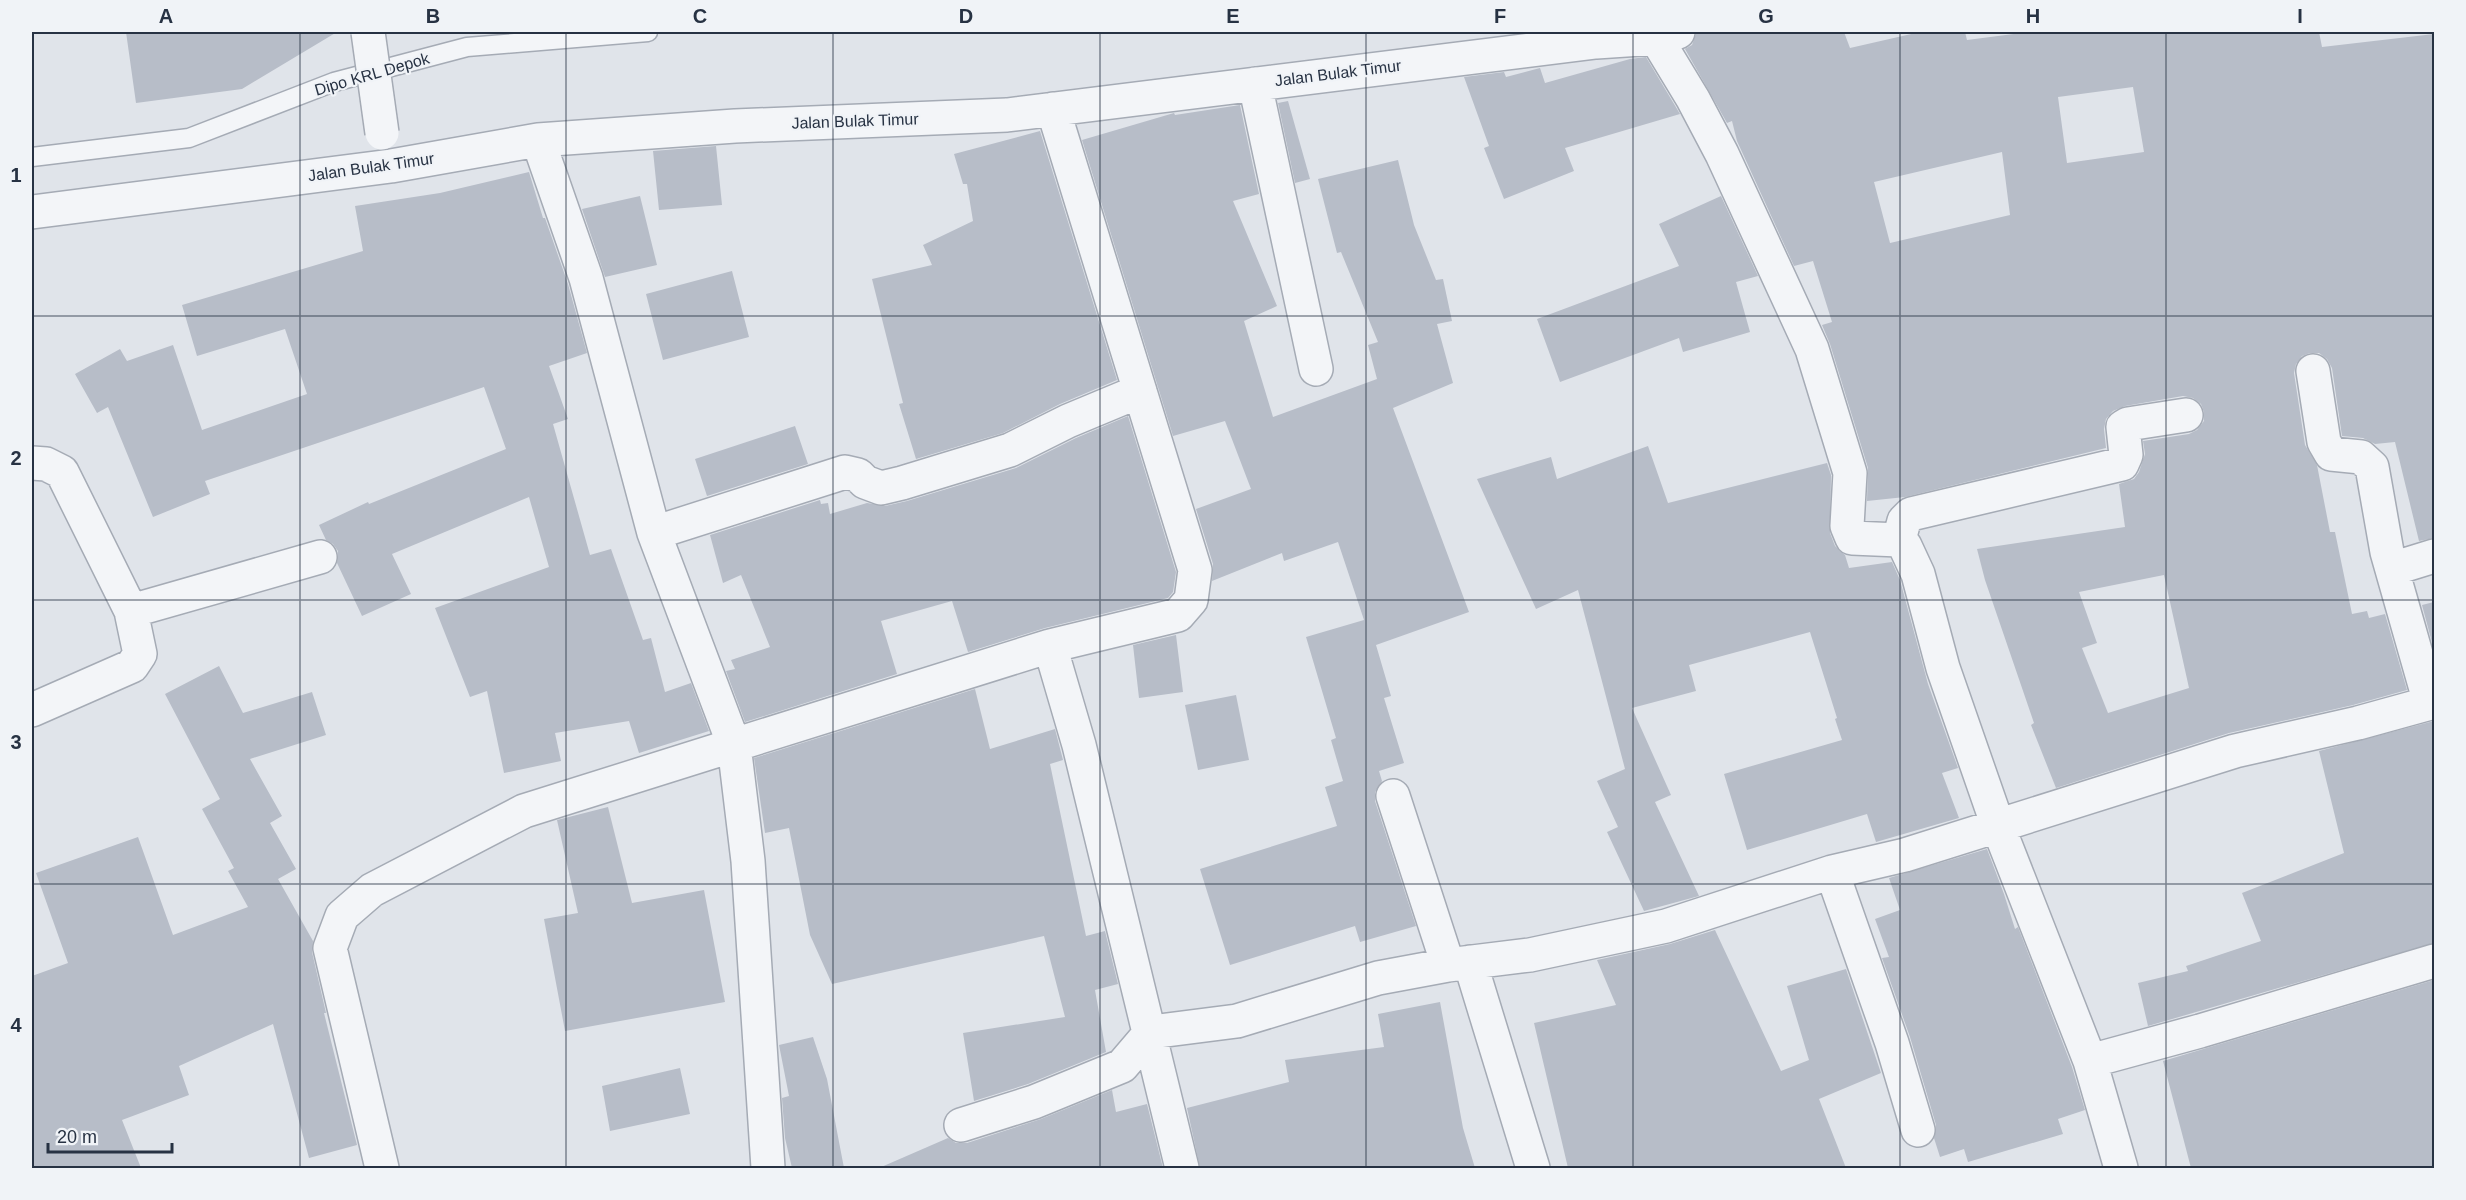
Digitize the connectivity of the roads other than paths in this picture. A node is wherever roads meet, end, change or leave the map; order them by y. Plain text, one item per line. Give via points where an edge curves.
1 (368, 32) edge
2 (648, 32) edge
3 (1667, 35) edge
4 (1255, 84) junction
5 (1053, 109) junction
6 (538, 141) junction
7 (32, 157) edge
8 (391, 166) junction
9 (32, 212) edge
10 (1316, 369) dead end
11 (2313, 371) dead end
12 (1140, 391) junction
13 (2186, 415) dead end
14 (32, 463) edge
15 (654, 533) junction
16 (1899, 540) junction
17 (2434, 556) edge
18 (320, 557) dead end
19 (2392, 569) junction
20 (131, 611) junction
21 (1050, 646) junction
22 (2432, 703) edge
23 (32, 710) edge
24 (734, 745) junction
25 (1393, 795) dead end
26 (1998, 826) junction
27 (1832, 872) junction
28 (2434, 961) edge
29 (1459, 964) junction
30 (1151, 1032) junction
31 (2090, 1061) junction
32 (961, 1125) dead end
33 (1918, 1130) dead end
34 (382, 1168) edge
35 (768, 1168) edge
36 (1182, 1168) edge
37 (1533, 1168) edge
38 (2121, 1168) edge

1 - 8 street, bridge via 382,132
2 - 7 lane, Dipo KRL Depok via 467,47 334,82 189,138
3 - 4 street, Jalan Bulak Timur
3 - 16 street via 1693,99 1812,349 1850,473 1847,526 1852,538
4 - 5 street, Jalan Bulak Timur
4 - 10 street
5 - 6 street, Jalan Bulak Timur via 1007,115 735,126
5 - 12 street
6 - 8 street, Jalan Bulak Timur
6 - 15 street via 586,278
8 - 9 street, Jalan Bulak Timur
11 - 19 street via 2324,442 2331,454 2361,457 2372,467
12 - 15 street via 1010,450 902,483 881,488 845,472
12 - 21 street via 1195,570 1191,600 1178,615
13 - 16 street via 2123,427 2126,455 2122,464 1911,513 1904,521
14 - 20 street via 46,464 62,472
15 - 24 street
16 - 26 street via 1918,574 1943,668
17 - 19 street
18 - 20 street
19 - 22 street
20 - 23 street via 140,654 132,666
21 - 24 street
21 - 30 street
22 - 26 street via 2235,751
24 - 34 street via 524,811 372,890 342,916 330,948
24 - 35 street via 748,861
25 - 29 street
26 - 27 street via 1905,855
26 - 31 street
27 - 29 street via 1666,926 1530,955
27 - 33 street via 1892,1042
28 - 31 street
29 - 30 street via 1378,978 1237,1021
29 - 37 street
30 - 32 street via 1122,1066 1034,1102
30 - 36 street
31 - 38 street

